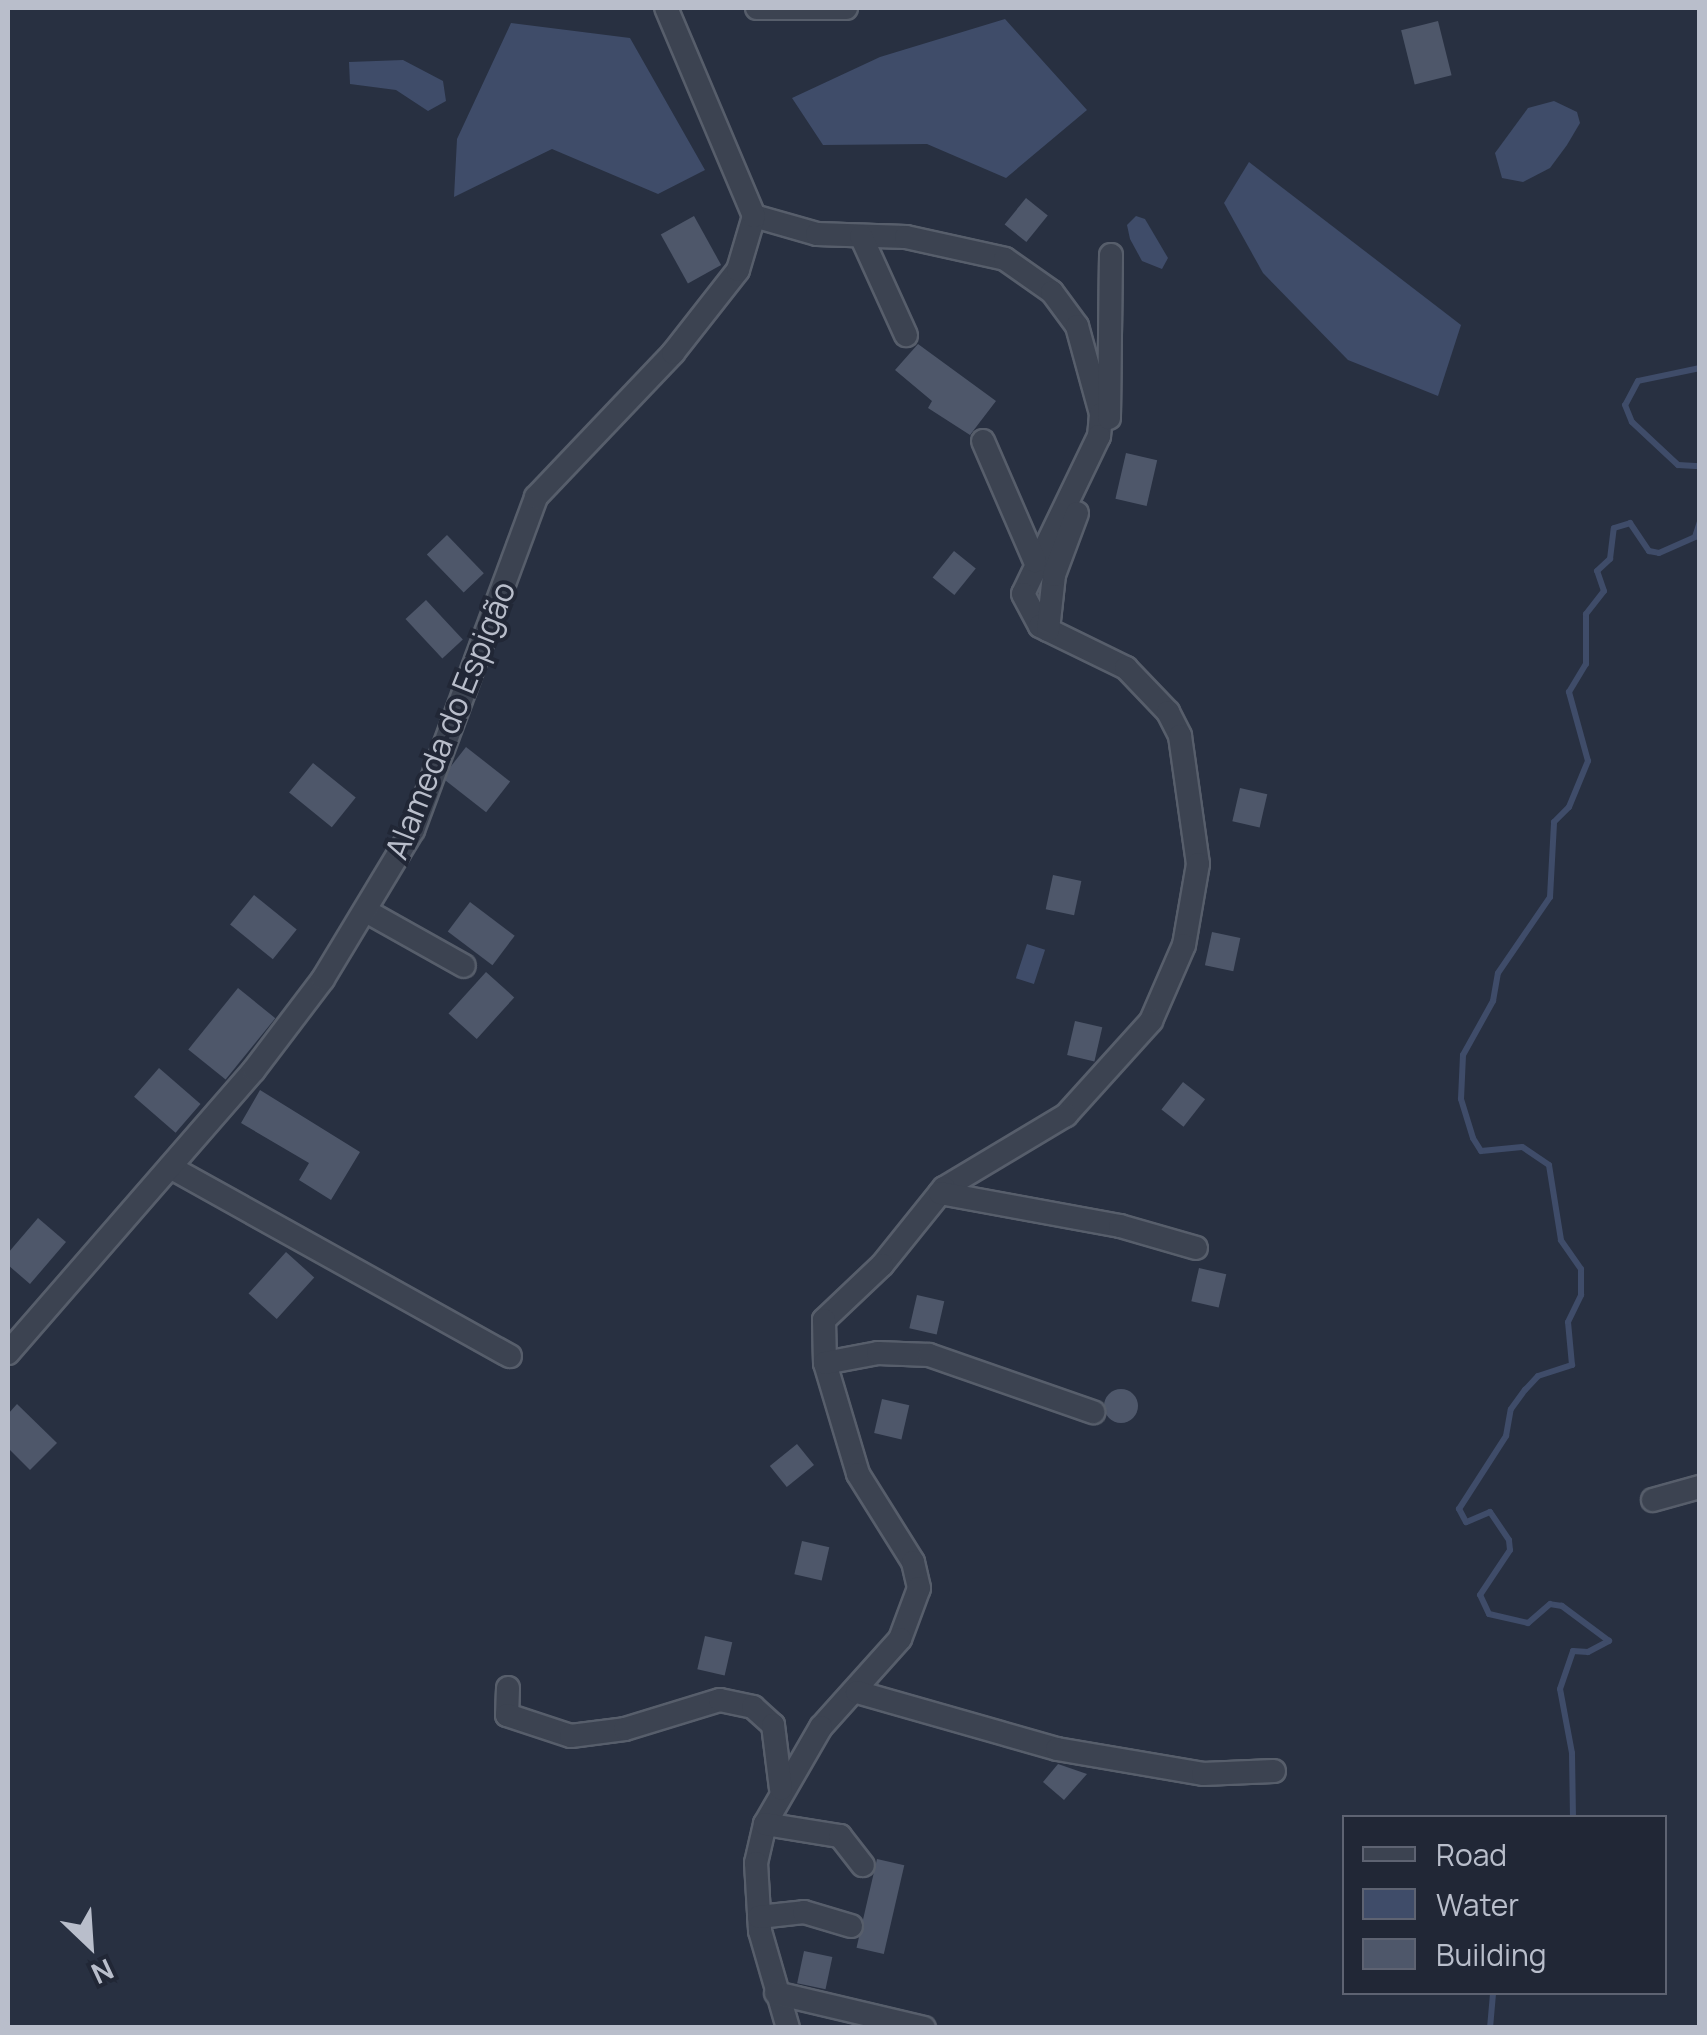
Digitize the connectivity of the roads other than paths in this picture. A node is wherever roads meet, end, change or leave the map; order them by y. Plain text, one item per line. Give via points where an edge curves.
1 (666, 8) edge
2 (756, 8) edge
3 (846, 8) edge
4 (754, 216) junction
5 (861, 236) junction
6 (1111, 255) dead end
7 (906, 335) dead end
8 (983, 441) dead end
9 (1035, 560) junction
10 (1048, 630) junction
11 (366, 911) junction
12 (464, 966) dead end
13 (170, 1167) junction
14 (940, 1193) junction
15 (1196, 1248) dead end
16 (8, 1353) edge
17 (510, 1356) dead end
18 (826, 1363) junction
19 (1092, 1412) dead end
20 (1700, 1487) edge
21 (1654, 1500) dead end
22 (508, 1688) dead end
23 (857, 1692) junction
24 (1274, 1771) dead end
25 (781, 1789) junction
26 (764, 1824) junction
27 (863, 1865) dead end
28 (758, 1918) junction
29 (851, 1926) dead end
30 (776, 1993) junction
31 (788, 2028) edge
32 (924, 2028) edge

1 - 4 street
2 - 3 street
4 - 5 street via 816,234
4 - 11 street, Alameda do Espigão via 749,246 723,294 536,497 413,830
5 - 7 street
5 - 9 street via 906,237 1005,259 1052,292 1077,326 1101,414 1099,436 1076,493
6 - 10 street via 1114,323 1102,466 1054,575
8 - 9 street
9 - 10 street via 1024,594 1030,616
10 - 14 street via 1126,668 1168,712 1180,736 1198,864 1191,914 1168,986 1118,1060 1066,1115
11 - 12 street
11 - 13 street, Alameda do Espigão via 284,1034
13 - 16 street, Alameda do Espigão
13 - 17 street
14 - 15 street via 1120,1226
14 - 18 street via 860,1288 833,1306 824,1320
18 - 19 street via 878,1353 928,1355
18 - 23 street via 864,1489 912,1562 919,1588 900,1639
20 - 21 street
22 - 25 street via 507,1715 571,1736 625,1729 720,1700 753,1707 773,1726
23 - 24 street via 1057,1749 1204,1774
23 - 25 street via 821,1728
25 - 26 street
26 - 27 street via 840,1836
26 - 28 street via 756,1863
28 - 29 street via 804,1912
28 - 30 street
30 - 31 street
30 - 32 street

